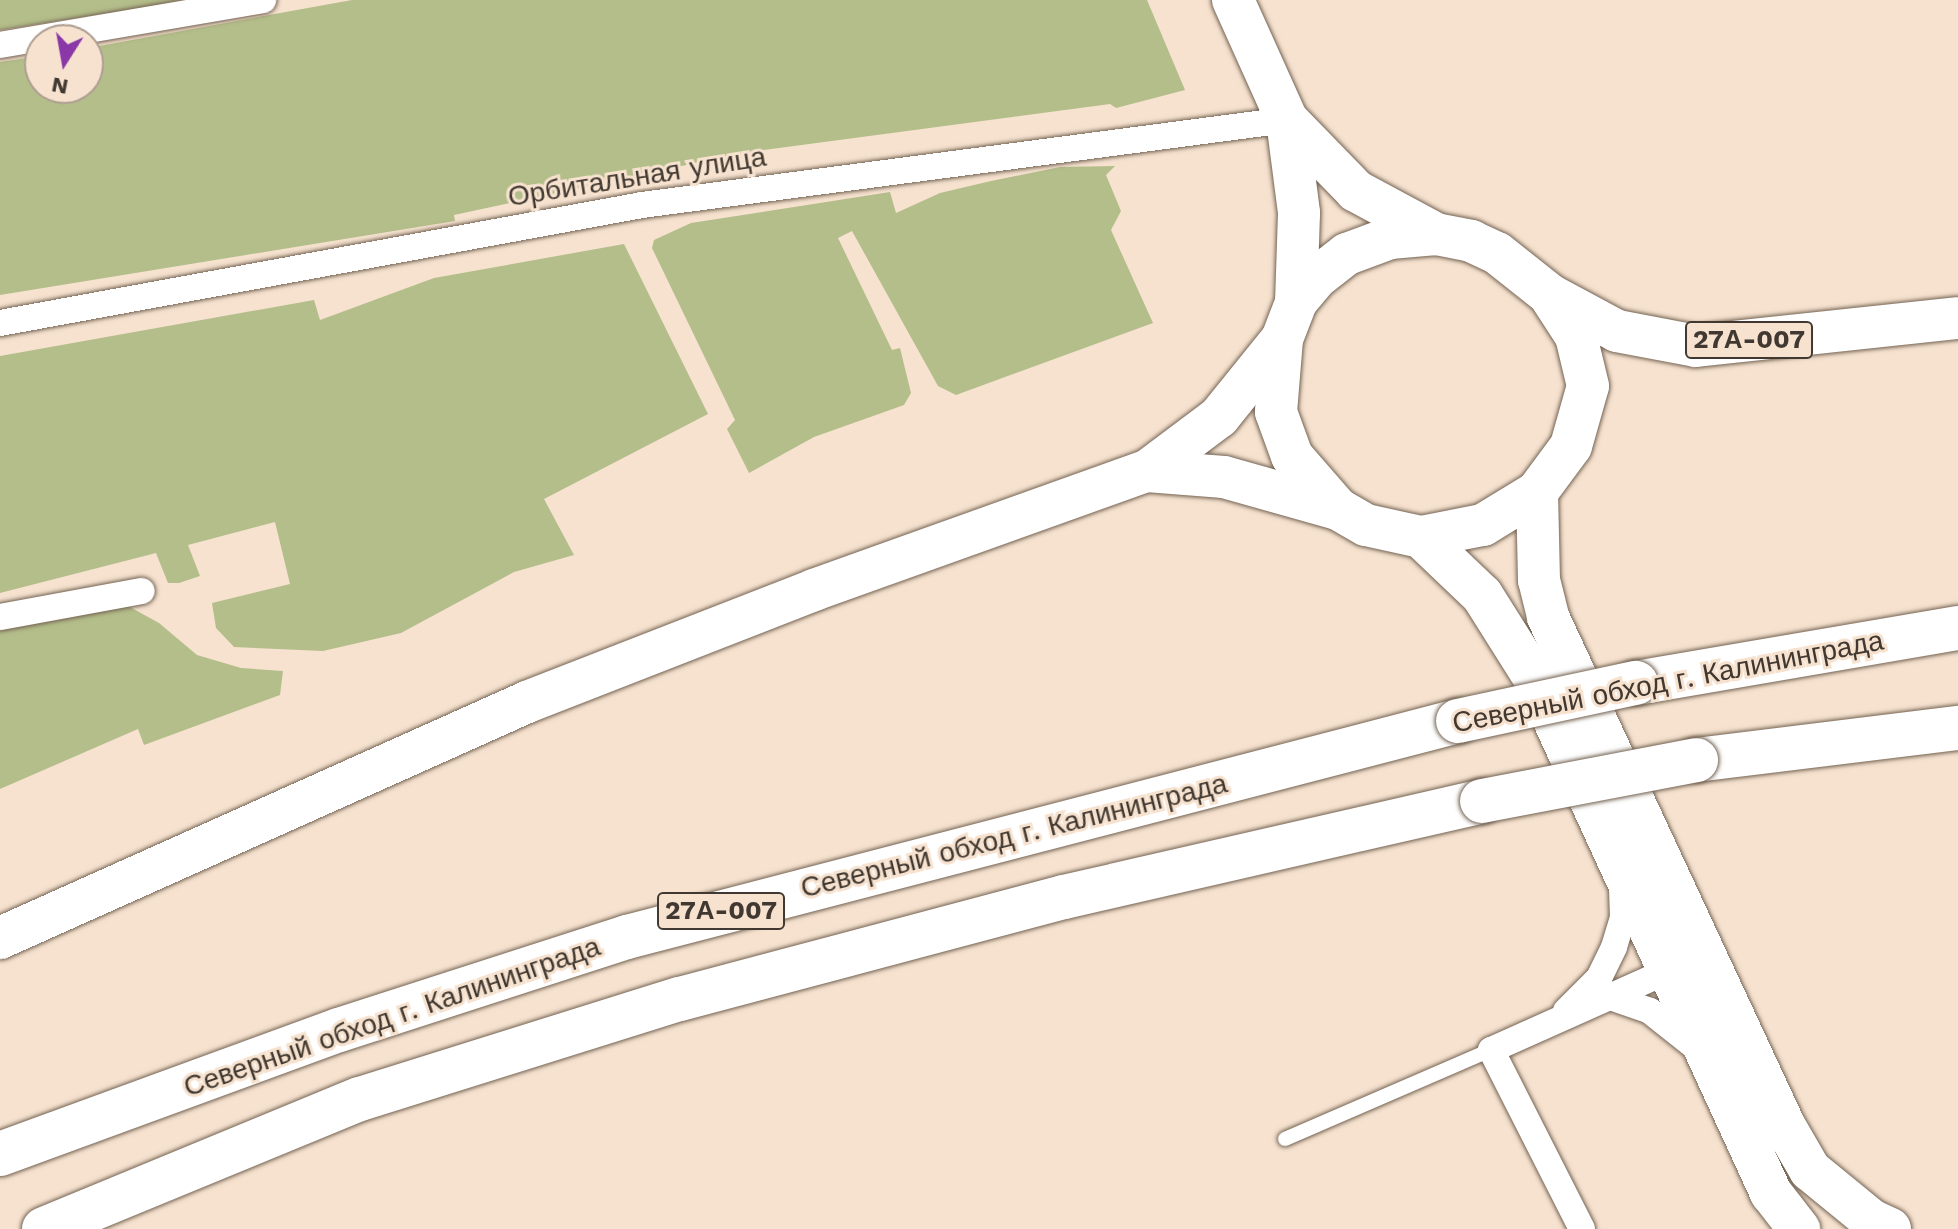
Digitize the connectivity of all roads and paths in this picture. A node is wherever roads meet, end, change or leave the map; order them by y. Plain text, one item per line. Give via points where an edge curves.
1 (263, 0) edge
2 (1233, 0) edge
3 (0, 45) edge
4 (1287, 120) junction
5 (1436, 234) junction
6 (1550, 295) junction
7 (1958, 318) edge
8 (1289, 320) junction
9 (0, 323) edge
10 (1147, 471) junction
11 (1537, 492) junction
12 (1338, 509) junction
13 (1421, 537) junction
14 (142, 591) dead end
15 (0, 617) edge
16 (1958, 628) edge
17 (1958, 728) edge
18 (1958, 748) edge
19 (1708, 758) junction
20 (1622, 873) junction
21 (1681, 896) junction
22 (0, 938) edge
23 (1665, 969) junction
24 (1613, 998) junction
25 (1560, 1017) junction
26 (1491, 1050) junction
27 (1707, 1059) junction
28 (301, 1123) junction
29 (1285, 1139) dead end
30 (0, 1154) edge
31 (44, 1229) edge
32 (72, 1229) edge
33 (1582, 1229) edge
34 (1799, 1229) edge
35 (1890, 1229) edge

1 - 3 street
2 - 4 main road
4 - 5 main road via 1356,191
4 - 8 main road via 1299,213
4 - 9 street, Орбитальная улица via 642,205
5 - 6 main road via 1497,253
5 - 8 main road via 1390,238 1347,254
6 - 7 main road, 27А-007 via 1617,331 1696,346
6 - 11 main road via 1576,336 1588,386 1571,446
8 - 10 main road via 1219,417
8 - 12 main road via 1276,412 1292,456
10 - 12 main road via 1224,477
10 - 22 main road via 814,590 527,702
11 - 13 main road via 1483,525
11 - 21 main road via 1539,580 1548,617
12 - 13 main road via 1366,525
13 - 20 main road via 1482,595 1535,679
14 - 15 street
16 - 30 highway, Северный обход г. Калининграда / 27А-007, bridge via 1636,683 1458,721 627,937 339,1030
17 - 19 highway, 27А-007
18 - 19 main road via 1881,757
19 - 28 highway, 27А-007, bridge via 1482,801 1064,897 680,999 360,1099
20 - 23 main road
20 - 25 street via 1623,917 1614,947 1599,978
21 - 23 street via 1675,949
21 - 35 main road via 1810,1170 1871,1220
23 - 24 street
23 - 27 main road
24 - 25 street
24 - 27 street via 1678,1029
25 - 26 street
26 - 29 lane
26 - 33 street
27 - 34 main road via 1771,1193
28 - 31 highway, 27А-007
28 - 32 street via 210,1173

